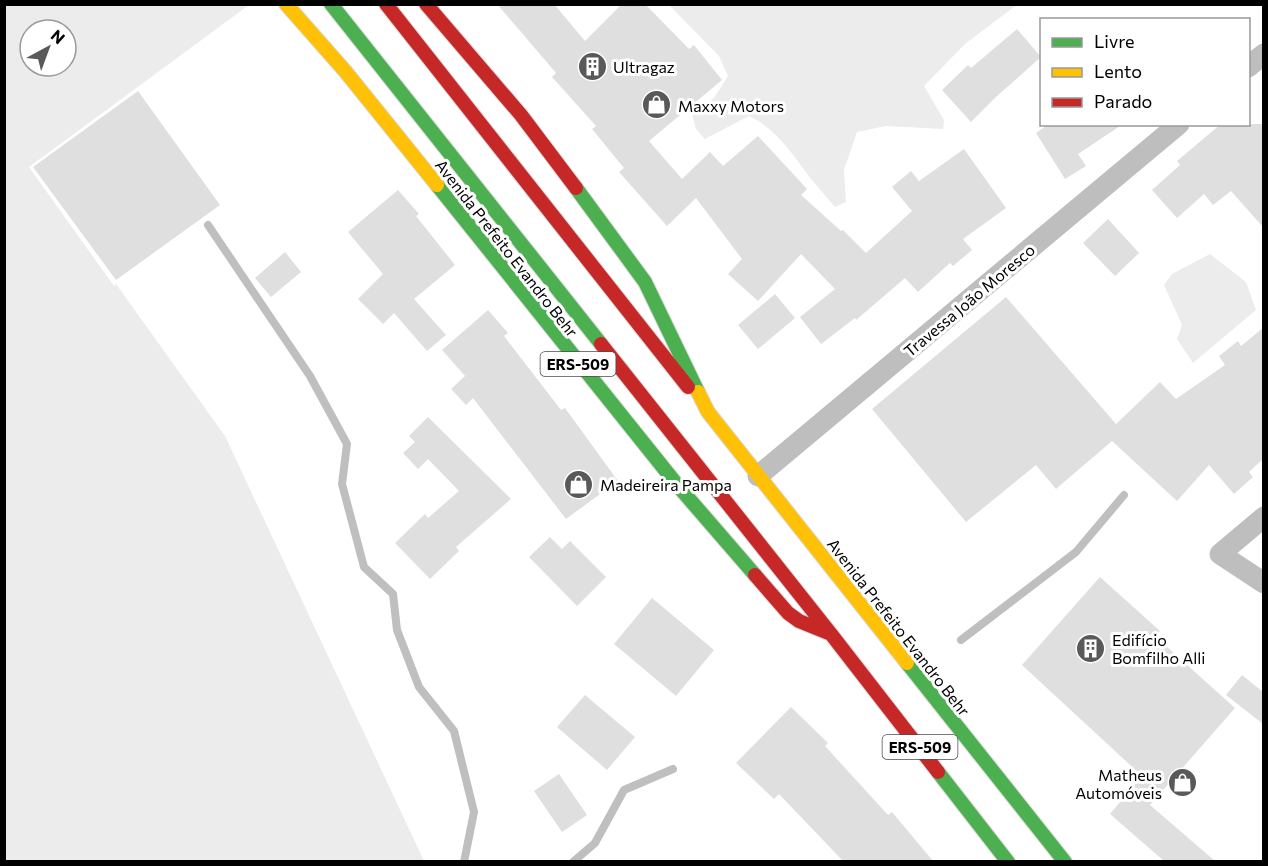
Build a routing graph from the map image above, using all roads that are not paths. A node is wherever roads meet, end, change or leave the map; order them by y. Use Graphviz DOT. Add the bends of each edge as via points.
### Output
graph roads {
  1 [pos="286,4"];
  2 [pos="331,4"];
  3 [pos="386,4"];
  4 [pos="426,4"];
  5 [pos="1263,54"];
  6 [pos="1250,65"];
  7 [pos="1177,126"];
  8 [pos="708,412"];
  9 [pos="758,476"];
  10 [pos="1263,518"];
  11 [pos="1263,583"];
  12 [pos="831,634"];
  13 [pos="1008,861"];
  14 [pos="1065,861"];
  1 -- 12 [label="main road, Avenida Prefeito Evandro Behr / ERS-509" via="345,71 678,486 788,613"];
  2 -- 12 [label="main road, Avenida Prefeito Evandro Behr / ERS-509"];
  3 -- 8 [label="main road, Avenida Prefeito Evandro Behr / ERS-509"];
  4 -- 8 [label="main road, Avenida Prefeito Evandro Behr / ERS-509" via="521,116 645,282"];
  5 -- 6 [label="street"];
  7 -- 9 [label="street, Travessa João Moresco"];
  8 -- 9 [label="main road, Avenida Prefeito Evandro Behr / ERS-509"];
  9 -- 14 [label="main road, Avenida Prefeito Evandro Behr / ERS-509"];
  10 -- 11 [label="street" via="1220,554"];
  12 -- 13 [label="main road, Avenida Prefeito Evandro Behr / ERS-509"];
}
